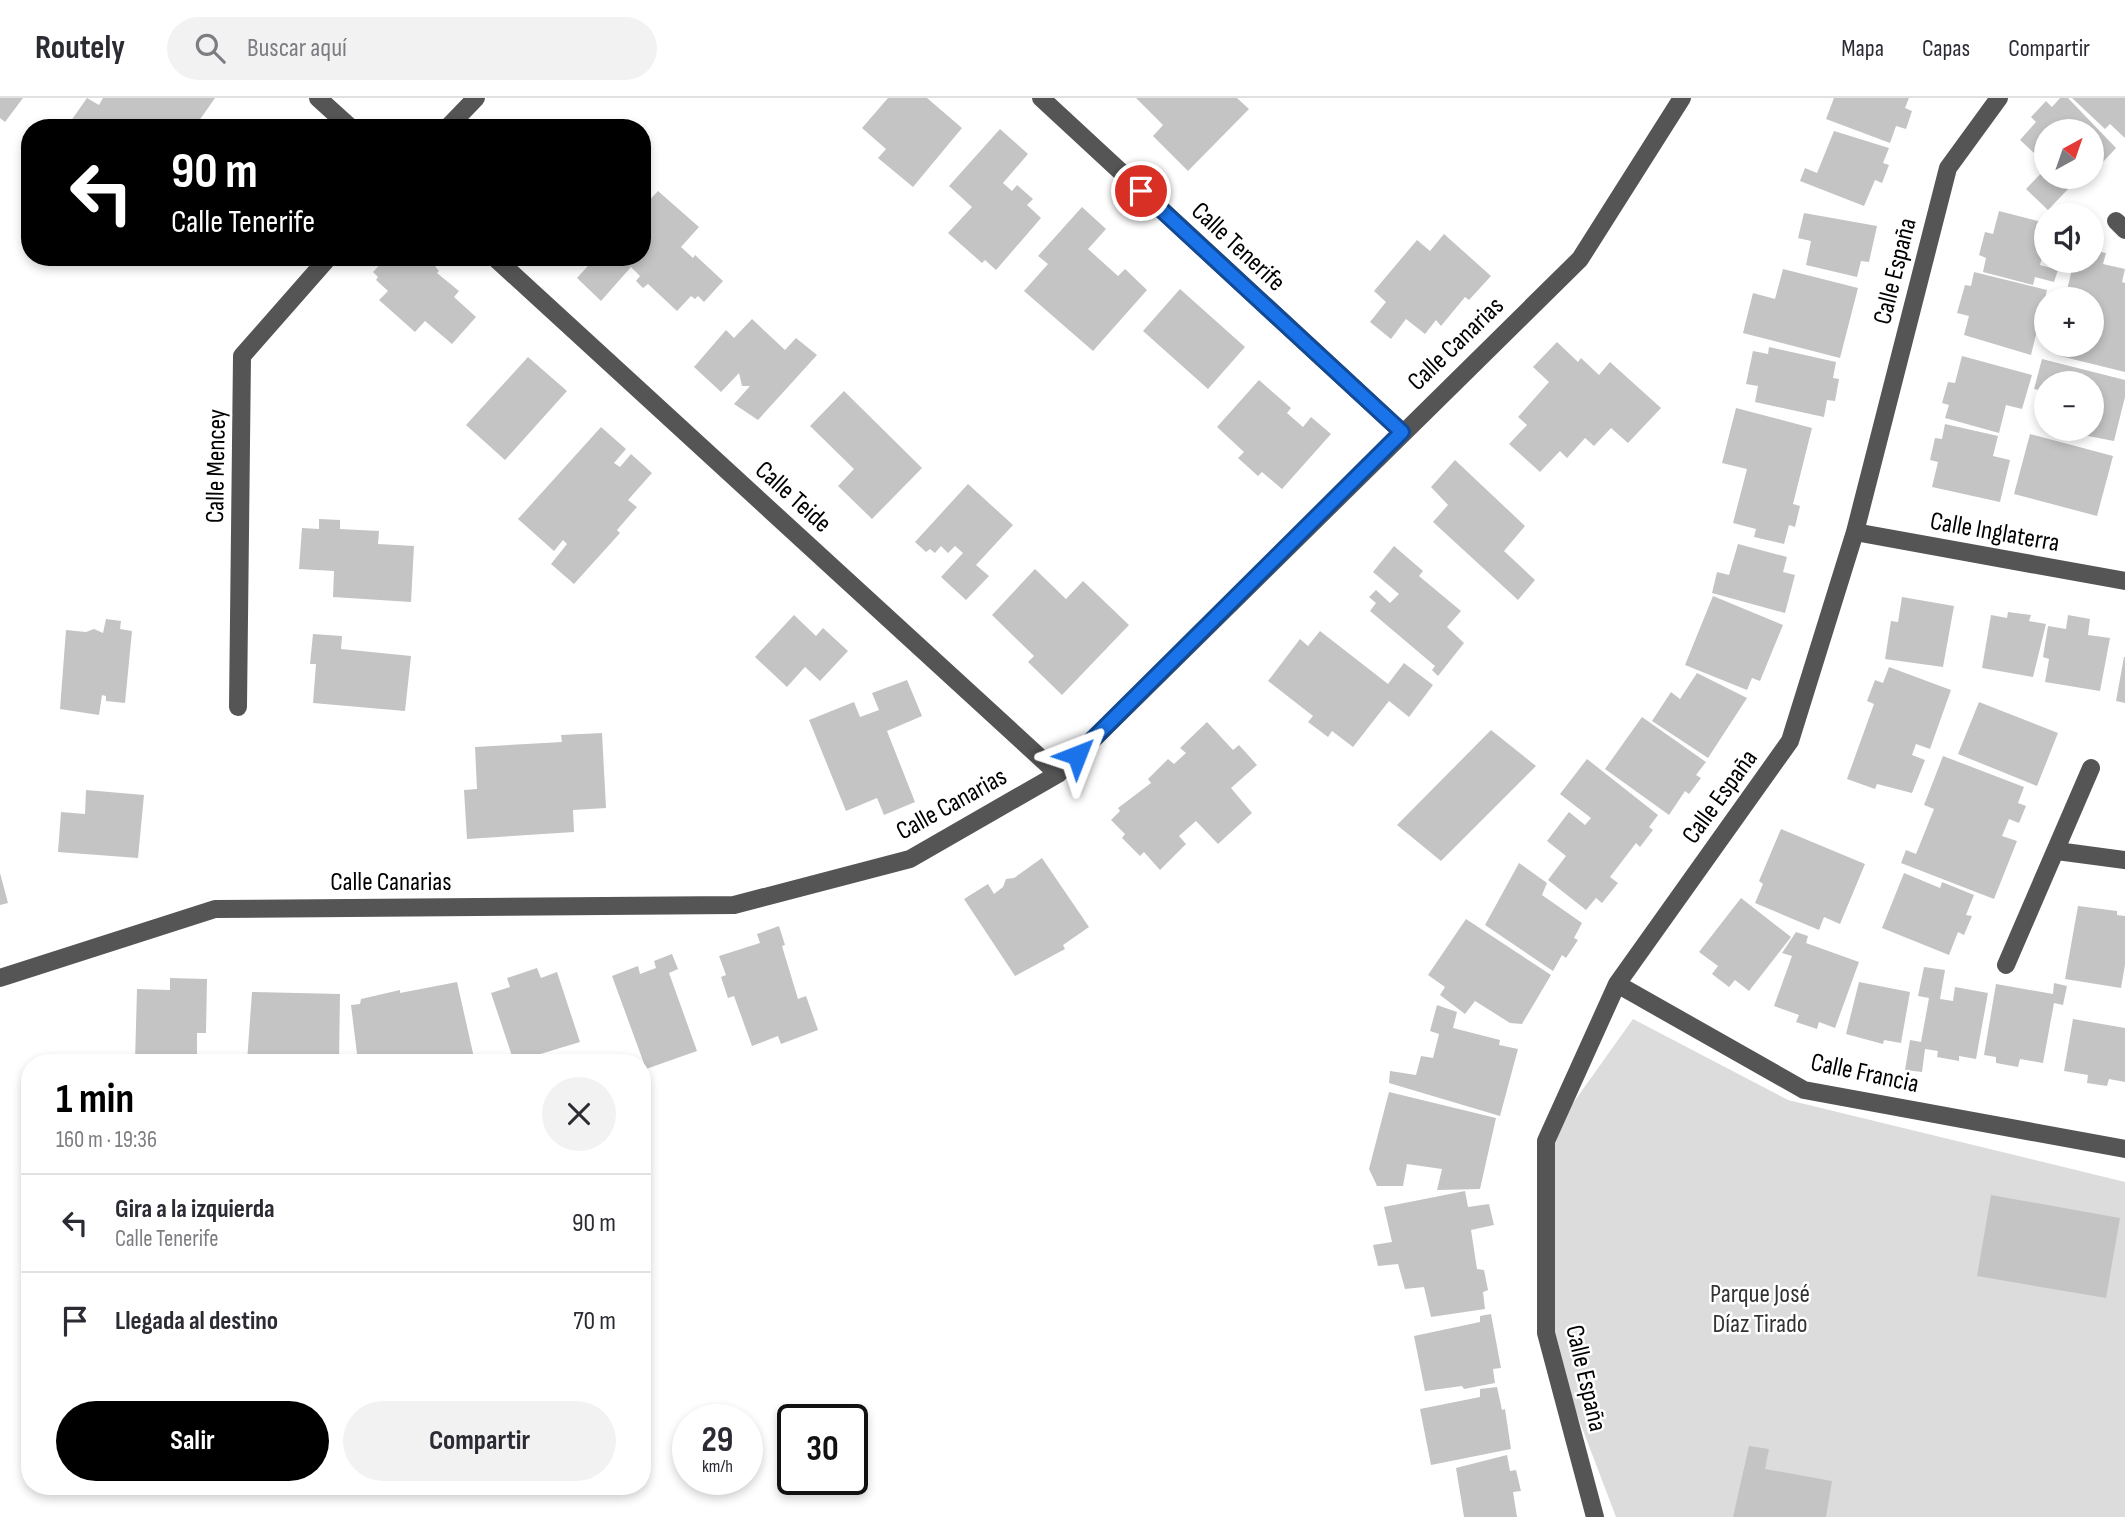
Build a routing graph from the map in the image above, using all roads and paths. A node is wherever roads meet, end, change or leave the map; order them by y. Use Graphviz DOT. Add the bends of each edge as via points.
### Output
graph roads {
  1 [pos="318,98"];
  2 [pos="476,98"];
  3 [pos="1041,98"];
  4 [pos="1682,98"];
  5 [pos="2000,98"];
  6 [pos="341,119"];
  7 [pos="456,119"];
  8 [pos="321,266"];
  9 [pos="504,266"];
  10 [pos="1402,432"];
  11 [pos="1855,532"];
  12 [pos="2125,581"];
  13 [pos="238,707"];
  14 [pos="2091,768"];
  15 [pos="1058,774"];
  16 [pos="2057,851"];
  17 [pos="2125,860"];
  18 [pos="2006,965"];
  19 [pos="0,978"];
  20 [pos="1617,984"];
  21 [pos="2125,1149"];
  22 [pos="1595,1517"];
  1 -- 6 [label="street"];
  2 -- 7 [label="street"];
  3 -- 10 [label="street, Calle Tenerife"];
  4 -- 10 [label="street, Calle Canarias" via="1580,259"];
  5 -- 11 [label="street, Calle España" via="1948,168"];
  8 -- 13 [label="street, Calle Mencey" via="242,356"];
  9 -- 15 [label="street, Calle Teide"];
  10 -- 15 [label="street, Calle Canarias"];
  11 -- 12 [label="street, Calle Inglaterra"];
  11 -- 20 [label="street, Calle España" via="1790,741"];
  14 -- 16 [label="street"];
  15 -- 19 [label="street, Calle Canarias" via="909,859 734,905 215,909"];
  16 -- 17 [label="street"];
  16 -- 18 [label="street"];
  20 -- 21 [label="street, Calle Francia" via="1804,1090"];
  20 -- 22 [label="street, Calle España" via="1546,1141 1546,1334"];
}
